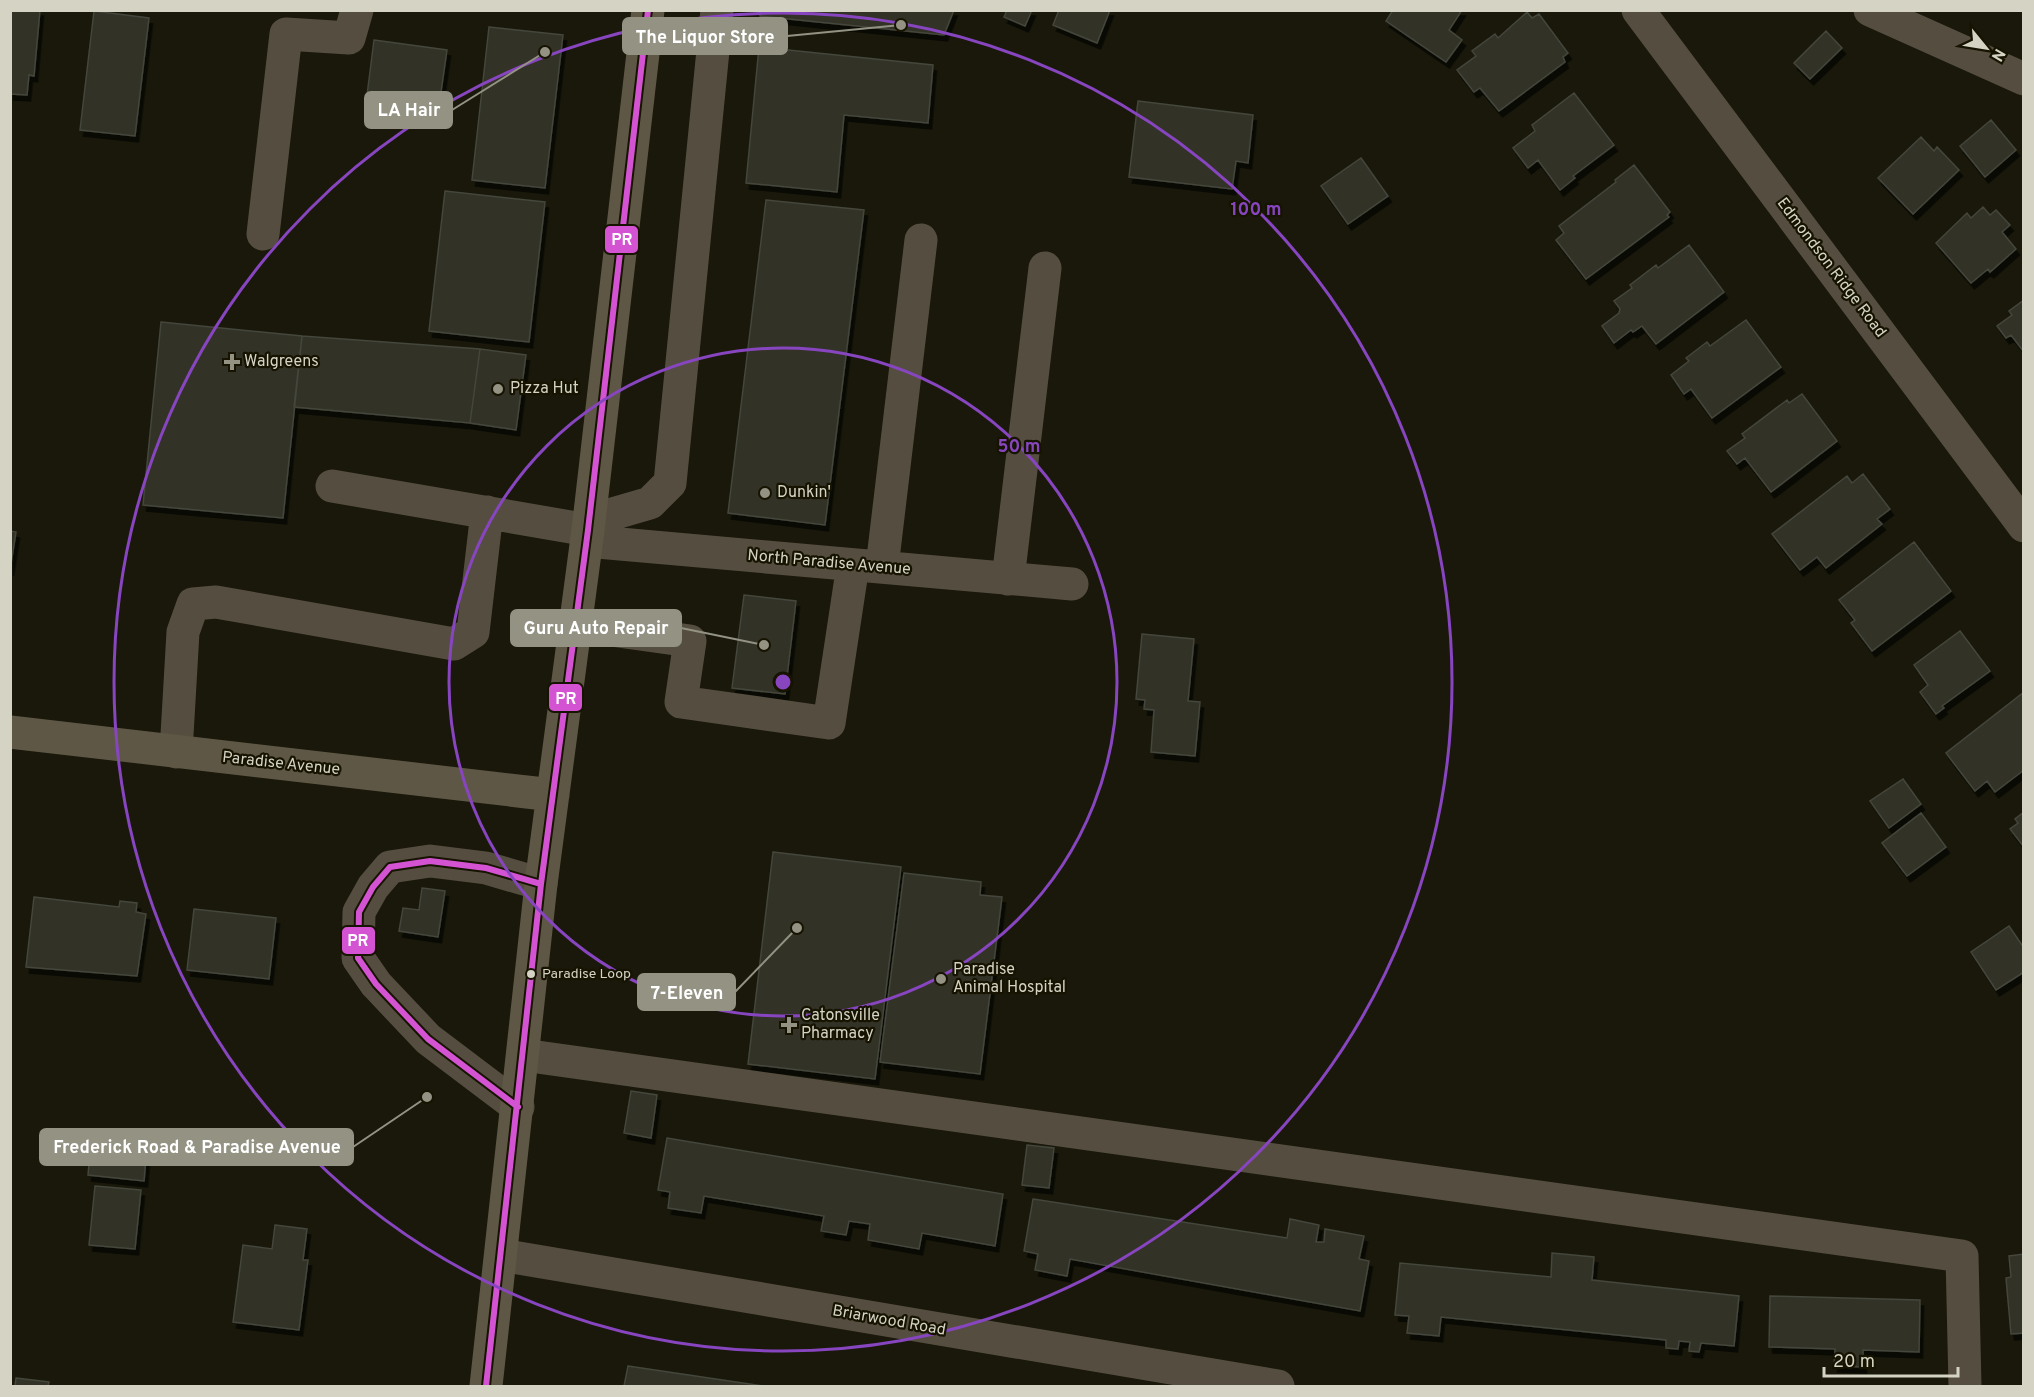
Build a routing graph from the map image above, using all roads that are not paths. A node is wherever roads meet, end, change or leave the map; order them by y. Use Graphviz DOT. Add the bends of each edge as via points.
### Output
graph roads {
  1 [pos="357,10"];
  2 [pos="648,10"];
  3 [pos="717,10"];
  4 [pos="1638,10"];
  5 [pos="1870,10"];
  6 [pos="2024,79"];
  7 [pos="263,234"];
  8 [pos="921,240"];
  9 [pos="1045,268"];
  10 [pos="332,486"];
  11 [pos="487,512"];
  12 [pos="2024,526"];
  13 [pos="587,530"];
  14 [pos="868,566"];
  15 [pos="1008,579"];
  16 [pos="1072,584"];
  17 [pos="575,625"];
  18 [pos="10,732"];
  19 [pos="176,752"];
  20 [pos="553,795"];
  21 [pos="541,884"];
  22 [pos="524,1055"];
  23 [pos="518,1107"];
  24 [pos="501,1255"];
  25 [pos="486,1386"];
  26 [pos="1278,1386"];
  27 [pos="1965,1386"];
  1 -- 7 [label="street" via="349,38 286,34"];
  2 -- 13 [label="main road"];
  3 -- 13 [label="street" via="670,483 650,503"];
  4 -- 12 [label="street, Edmondson Ridge Road"];
  5 -- 6 [label="street"];
  8 -- 14 [label="street"];
  9 -- 15 [label="street"];
  10 -- 11 [label="street, North Paradise Avenue"];
  11 -- 13 [label="street, North Paradise Avenue"];
  11 -- 19 [label="street" via="473,632 454,644 216,602 193,604 183,632"];
  13 -- 14 [label="street, North Paradise Avenue"];
  13 -- 17 [label="main road"];
  14 -- 15 [label="street, North Paradise Avenue"];
  14 -- 17 [label="street" via="829,723 681,702 690,641"];
  15 -- 16 [label="street, North Paradise Avenue"];
  17 -- 20 [label="main road"];
  18 -- 19 [label="main road, Paradise Avenue"];
  19 -- 20 [label="main road, Paradise Avenue"];
  20 -- 21 [label="main road"];
  21 -- 22 [label="main road"];
  21 -- 23 [label="street" via="486,868 430,861 390,867 359,912 358,958 376,984 428,1038"];
  22 -- 23 [label="main road"];
  22 -- 27 [label="street" via="1962,1256"];
  23 -- 24 [label="main road"];
  24 -- 25 [label="main road"];
  24 -- 26 [label="street, Briarwood Road"];
}
